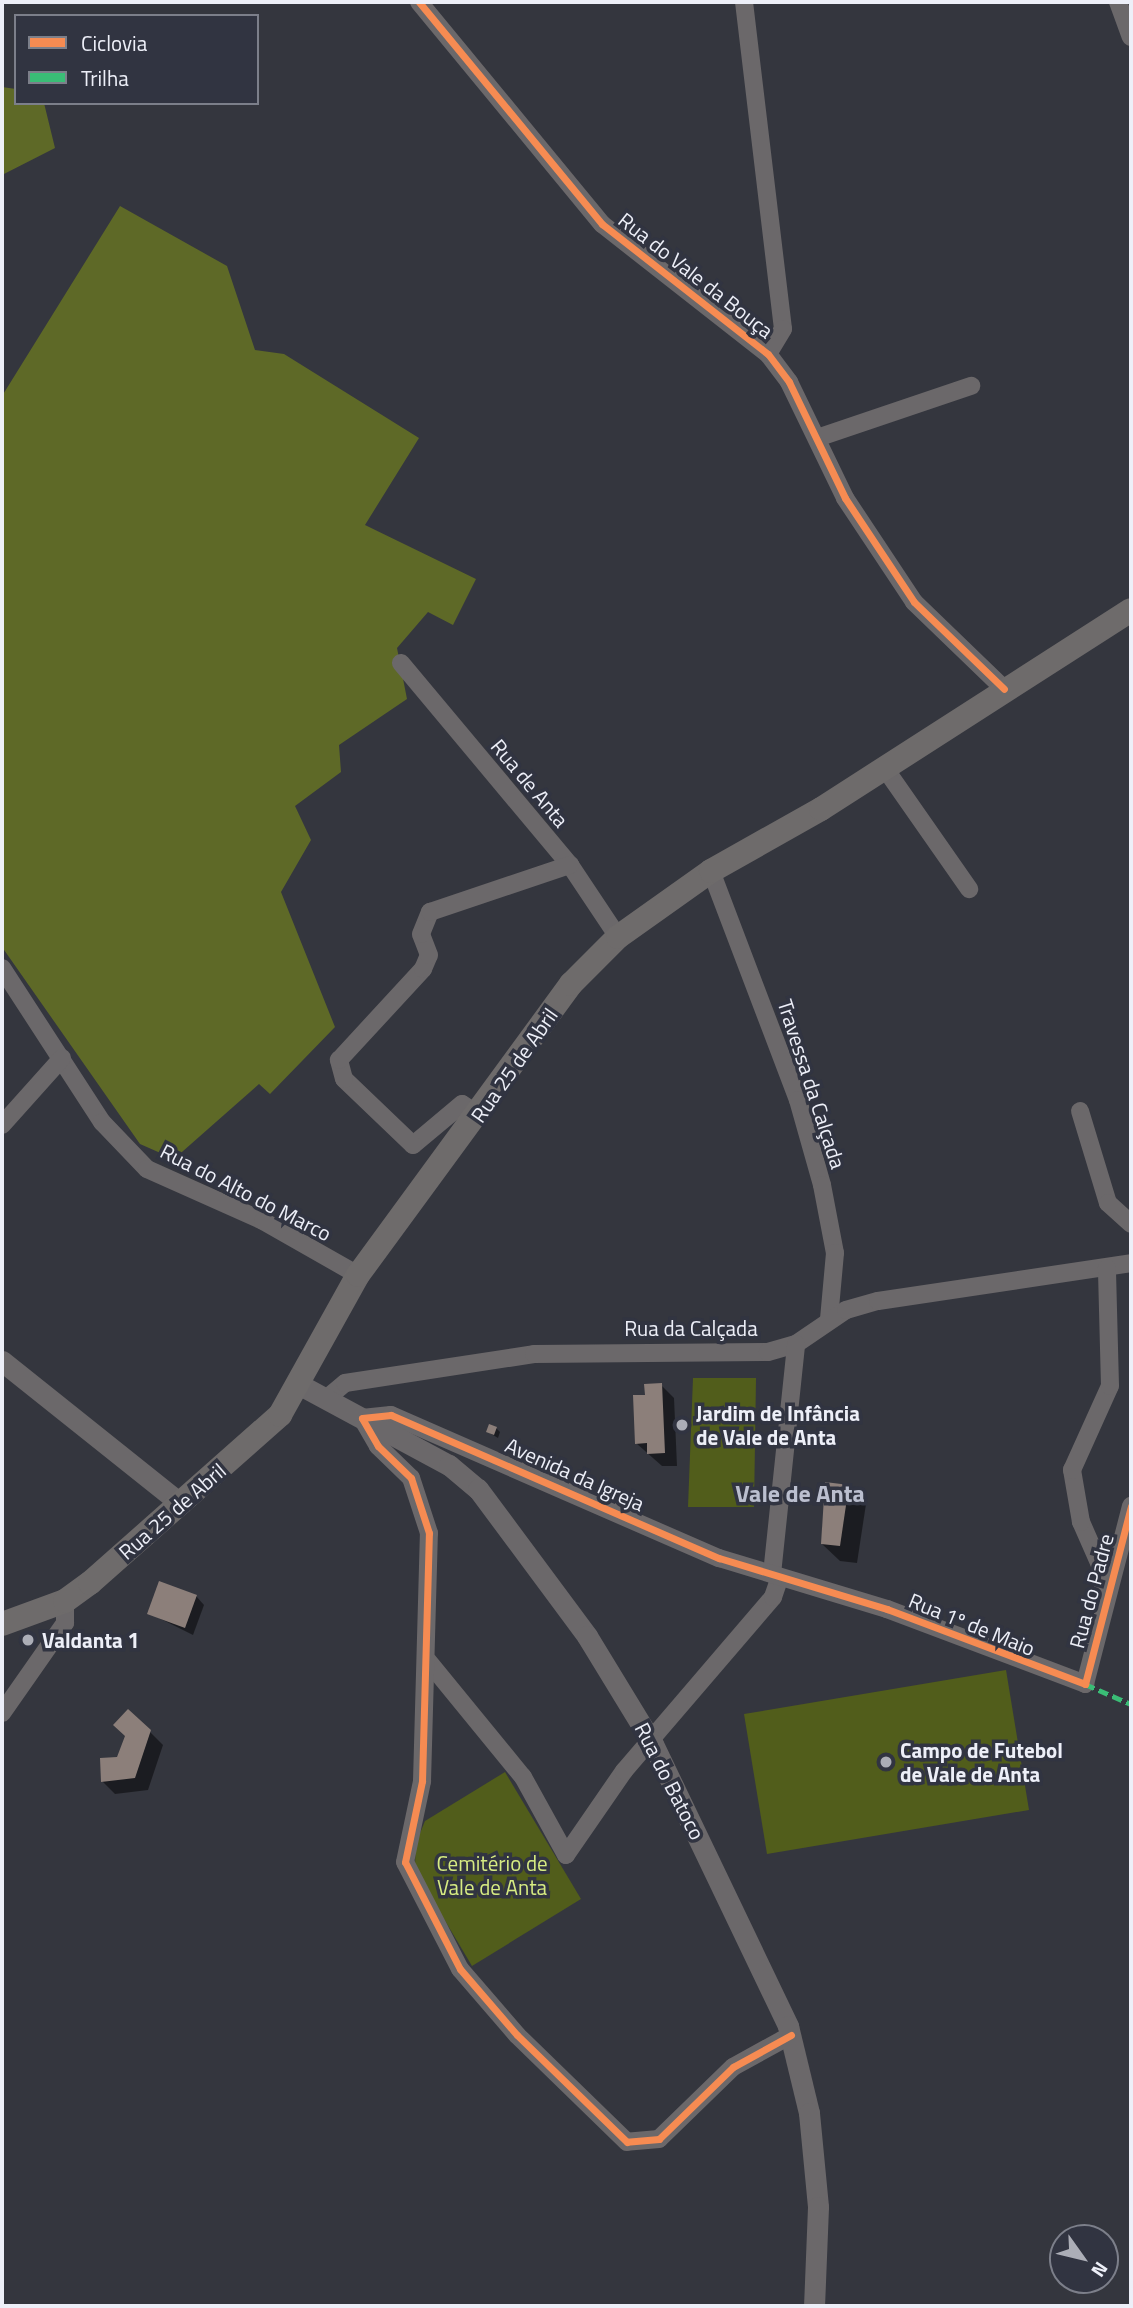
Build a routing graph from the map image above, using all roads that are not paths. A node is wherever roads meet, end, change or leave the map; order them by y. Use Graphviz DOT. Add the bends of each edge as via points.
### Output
graph roads {
  1 [pos="419,2"];
  2 [pos="744,2"];
  3 [pos="1118,2"];
  4 [pos="1131,37"];
  5 [pos="768,354"];
  6 [pos="971,386"];
  7 [pos="817,438"];
  8 [pos="1131,610"];
  9 [pos="401,663"];
  10 [pos="1004,689"];
  11 [pos="884,766"];
  12 [pos="570,865"];
  13 [pos="711,871"];
  14 [pos="969,889"];
  15 [pos="618,937"];
  16 [pos="2,968"];
  17 [pos="62,1058"];
  18 [pos="1080,1111"];
  19 [pos="479,1115"];
  20 [pos="2,1125"];
  21 [pos="1131,1224"];
  22 [pos="1131,1263"];
  23 [pos="1107,1268"];
  24 [pos="358,1275"];
  25 [pos="829,1319"];
  26 [pos="796,1344"];
  27 [pos="2,1361"];
  28 [pos="302,1386"];
  29 [pos="326,1399"];
  30 [pos="362,1418"];
  31 [pos="181,1504"];
  32 [pos="1131,1506"];
  33 [pos="776,1576"];
  34 [pos="846,1600"];
  35 [pos="65,1601"];
  36 [pos="1107,1602"];
  37 [pos="2,1624"];
  38 [pos="428,1661"];
  39 [pos="1085,1684"];
  40 [pos="2,1713"];
  41 [pos="653,1744"];
  42 [pos="790,2035"];
  43 [pos="814,2306"];
  1 -- 5 [label="street, Rua do Vale da Bouça" via="602,224"];
  2 -- 5 [label="street" via="783,328"];
  3 -- 4 [label="street"];
  5 -- 7 [label="street, Rua do Vale da Bouça"];
  6 -- 7 [label="street"];
  7 -- 10 [label="street, Rua do Vale da Bouça" via="845,498 914,602"];
  8 -- 10 [label="main road, Rua 25 de Abril"];
  9 -- 12 [label="street, Rua de Anta"];
  10 -- 11 [label="main road, Rua 25 de Abril"];
  11 -- 13 [label="main road, Rua 25 de Abril"];
  11 -- 14 [label="street"];
  12 -- 15 [label="street, Rua de Anta"];
  12 -- 19 [label="street" via="430,912 421,933 429,955 424,969 339,1060 344,1079 413,1145 462,1104"];
  13 -- 15 [label="main road, Rua 25 de Abril"];
  13 -- 25 [label="street, Travessa da Calçada" via="798,1100 822,1185 835,1253"];
  15 -- 19 [label="main road, Rua 25 de Abril" via="571,984"];
  16 -- 17 [label="street, Rua do Alto do Marco"];
  17 -- 20 [label="street"];
  17 -- 24 [label="street, Rua do Alto do Marco" via="103,1122 146,1169 263,1222"];
  18 -- 21 [label="street" via="1108,1203"];
  19 -- 24 [label="main road, Rua 25 de Abril"];
  22 -- 23 [label="street, Rua da Calçada"];
  23 -- 25 [label="street, Rua da Calçada" via="878,1301"];
  23 -- 36 [label="street" via="1110,1386 1072,1470"];
  24 -- 28 [label="main road, Rua 25 de Abril"];
  25 -- 26 [label="street, Rua da Calçada"];
  26 -- 29 [label="street, Rua da Calçada" via="768,1352 534,1354 345,1383"];
  26 -- 33 [label="street"];
  27 -- 31 [label="street"];
  28 -- 29 [label="street, Rua do Batoco"];
  28 -- 31 [label="main road, Rua 25 de Abril" via="255,1441"];
  29 -- 30 [label="street, Rua do Batoco"];
  30 -- 33 [label="street, Avenida da Igreja" via="391,1415 719,1558"];
  30 -- 38 [label="street" via="424,1501 429,1533"];
  30 -- 41 [label="street, Rua do Batoco" via="449,1465 478,1489 587,1636"];
  31 -- 35 [label="main road, Rua 25 de Abril"];
  32 -- 36 [label="street, Rua do Padre"];
  33 -- 34 [label="street, Avenida da Igreja"];
  33 -- 41 [label="street" via="773,1597"];
  34 -- 39 [label="street, Rua 1º de Maio" via="912,1617"];
  35 -- 37 [label="main road, Rua 25 de Abril"];
  35 -- 40 [label="street" via="65,1623"];
  36 -- 39 [label="street, Rua do Padre"];
  38 -- 41 [label="street" via="523,1777 566,1855 624,1771"];
  38 -- 42 [label="street" via="422,1782 405,1850 408,1874 460,1969 517,2035 614,2134 642,2144 659,2139 733,2067"];
  41 -- 42 [label="street, Rua do Batoco"];
  42 -- 43 [label="street, Rua do Batoco" via="809,2113 818,2207"];
}
